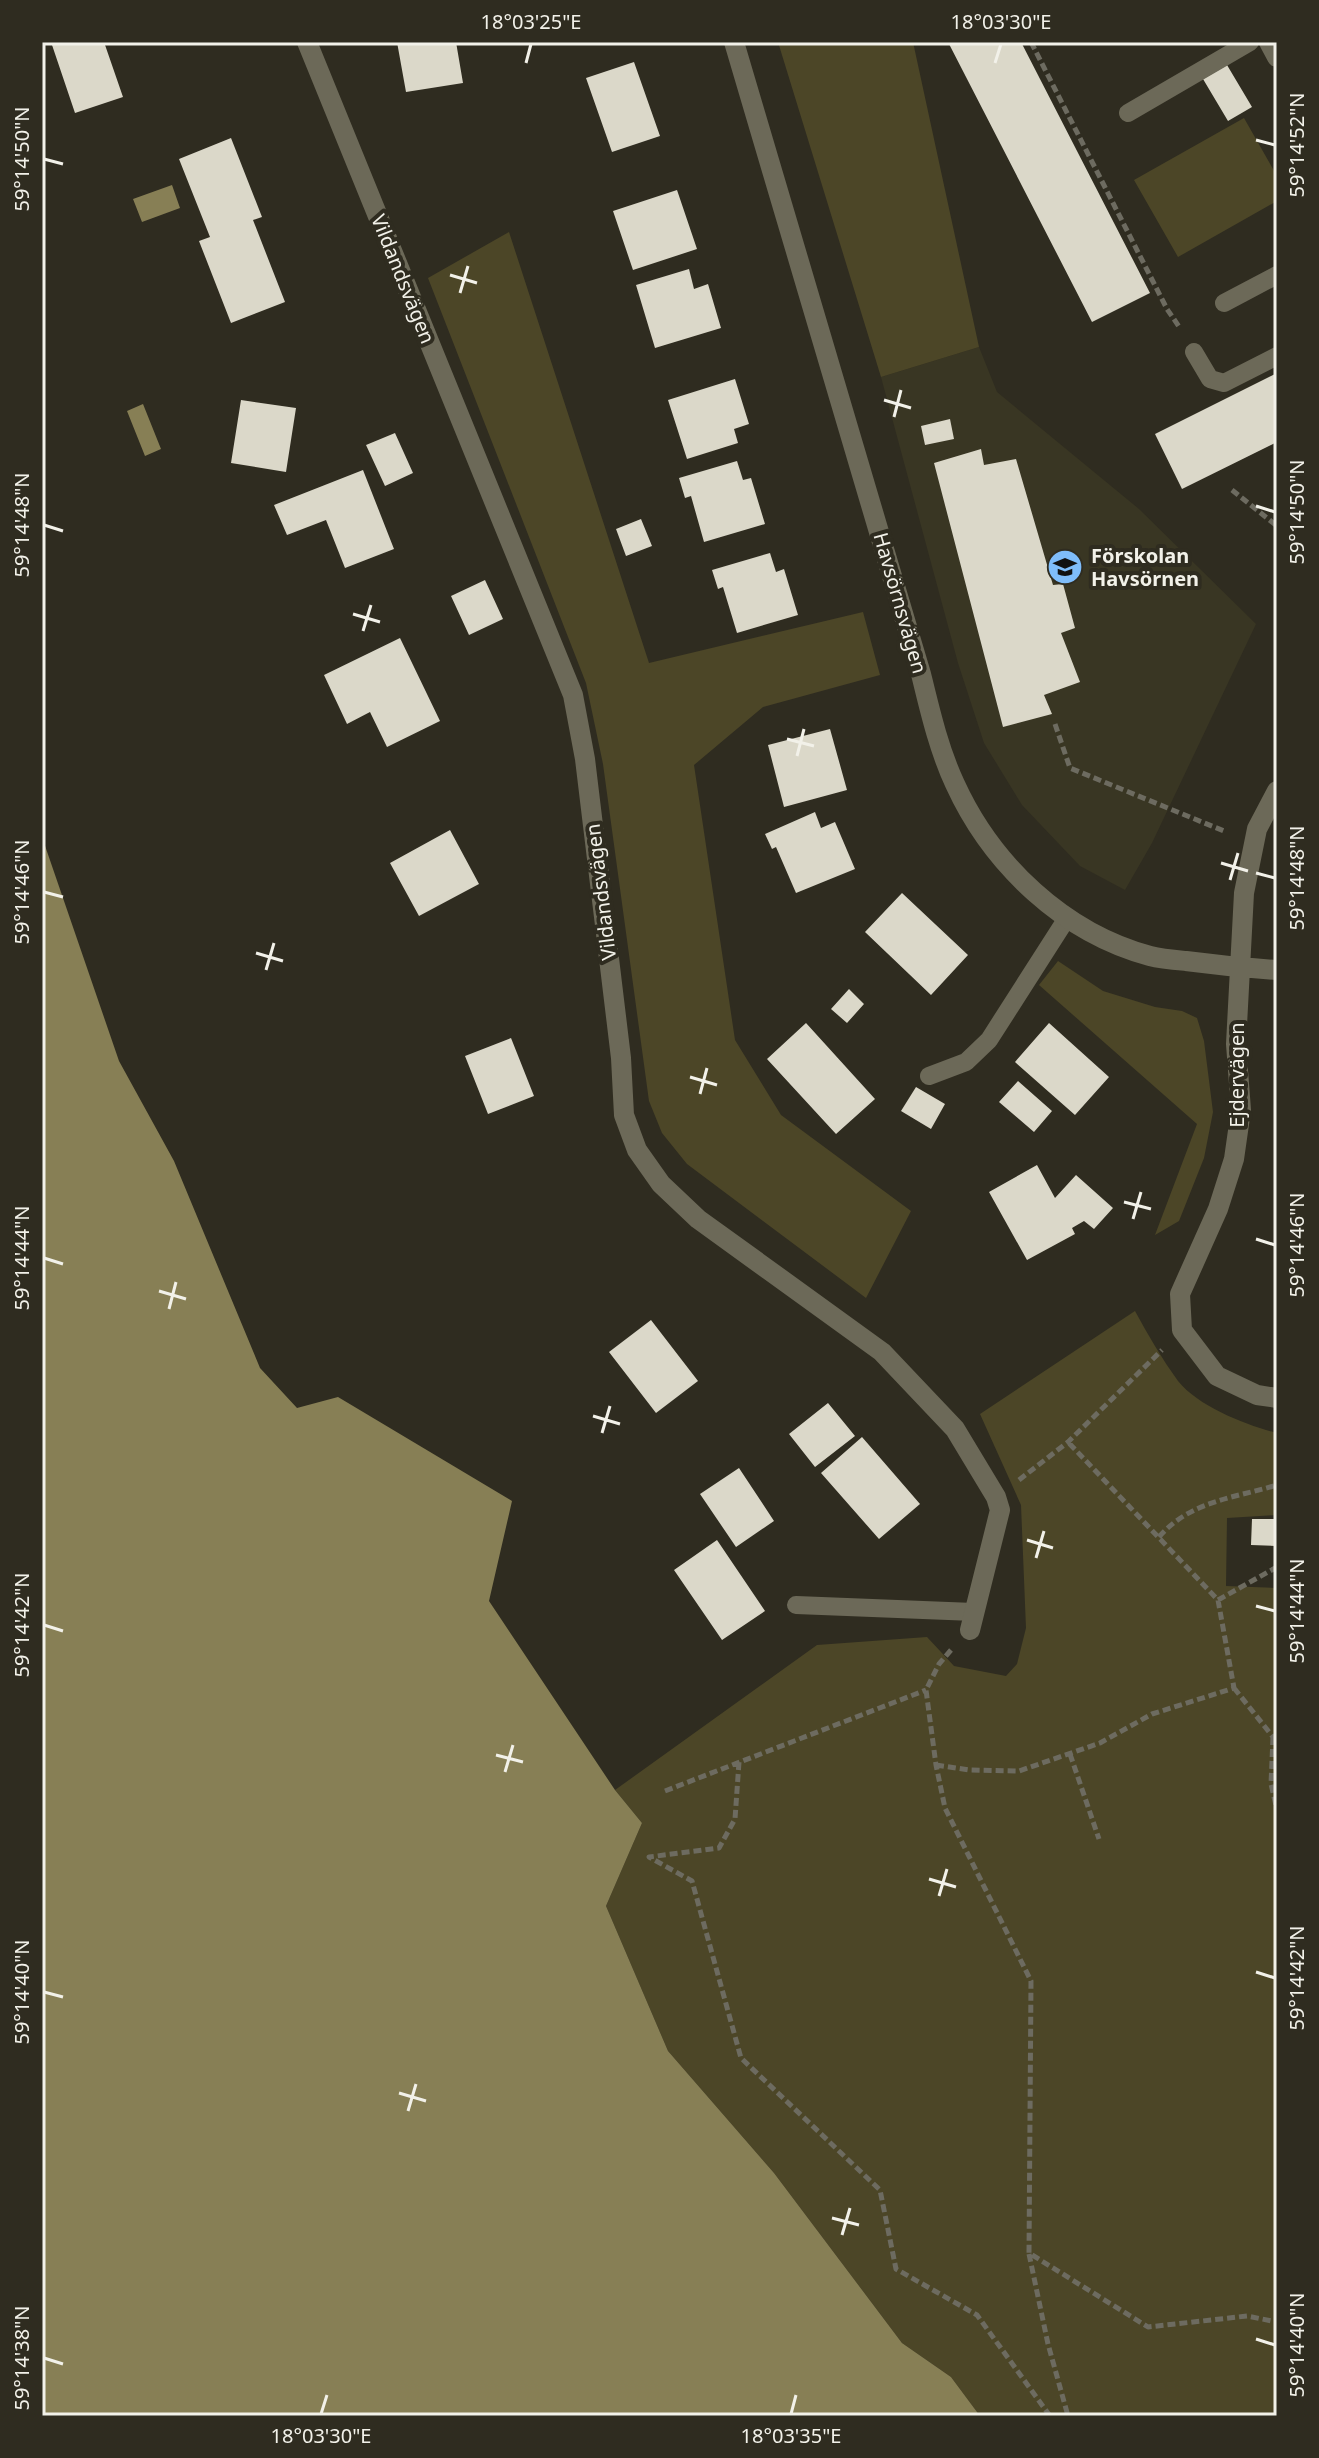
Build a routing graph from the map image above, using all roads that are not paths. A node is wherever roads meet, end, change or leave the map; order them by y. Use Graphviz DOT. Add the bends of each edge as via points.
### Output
graph roads {
  1 [pos="307,42"];
  2 [pos="734,42"];
  3 [pos="1250,42"];
  4 [pos="1269,42"];
  5 [pos="1277,57"];
  6 [pos="1128,113"];
  7 [pos="1277,275"];
  8 [pos="1224,303"];
  9 [pos="1194,352"];
  10 [pos="1277,356"];
  11 [pos="1277,791"];
  12 [pos="1067,918"];
  13 [pos="1239,968"];
  14 [pos="1277,970"];
  15 [pos="929,1076"];
  16 [pos="1277,1398"];
  17 [pos="796,1605"];
  18 [pos="972,1621"];
  1 -- 18 [label="street, Vildandsvägen" via="573,695 585,759 624,1115 637,1150 661,1184 698,1219 882,1352 955,1429 1000,1510"];
  2 -- 12 [label="street, Havsörnsvägen" via="955,784 1010,867"];
  3 -- 6 [label="lane"];
  4 -- 5 [label="street"];
  7 -- 8 [label="lane"];
  9 -- 10 [label="lane" via="1210,379 1224,383"];
  11 -- 13 [label="street, Ejdervägen" via="1257,829 1244,893"];
  12 -- 13 [label="street, Havsörnsvägen" via="1151,957"];
  12 -- 15 [label="lane" via="989,1040 966,1062"];
  13 -- 14 [label="street, Havsörnsvägen"];
  13 -- 16 [label="street, Ejdervägen" via="1236,1044 1241,1110 1234,1159 1180,1294 1182,1330 1217,1376 1257,1395"];
  17 -- 18 [label="lane"];
}
